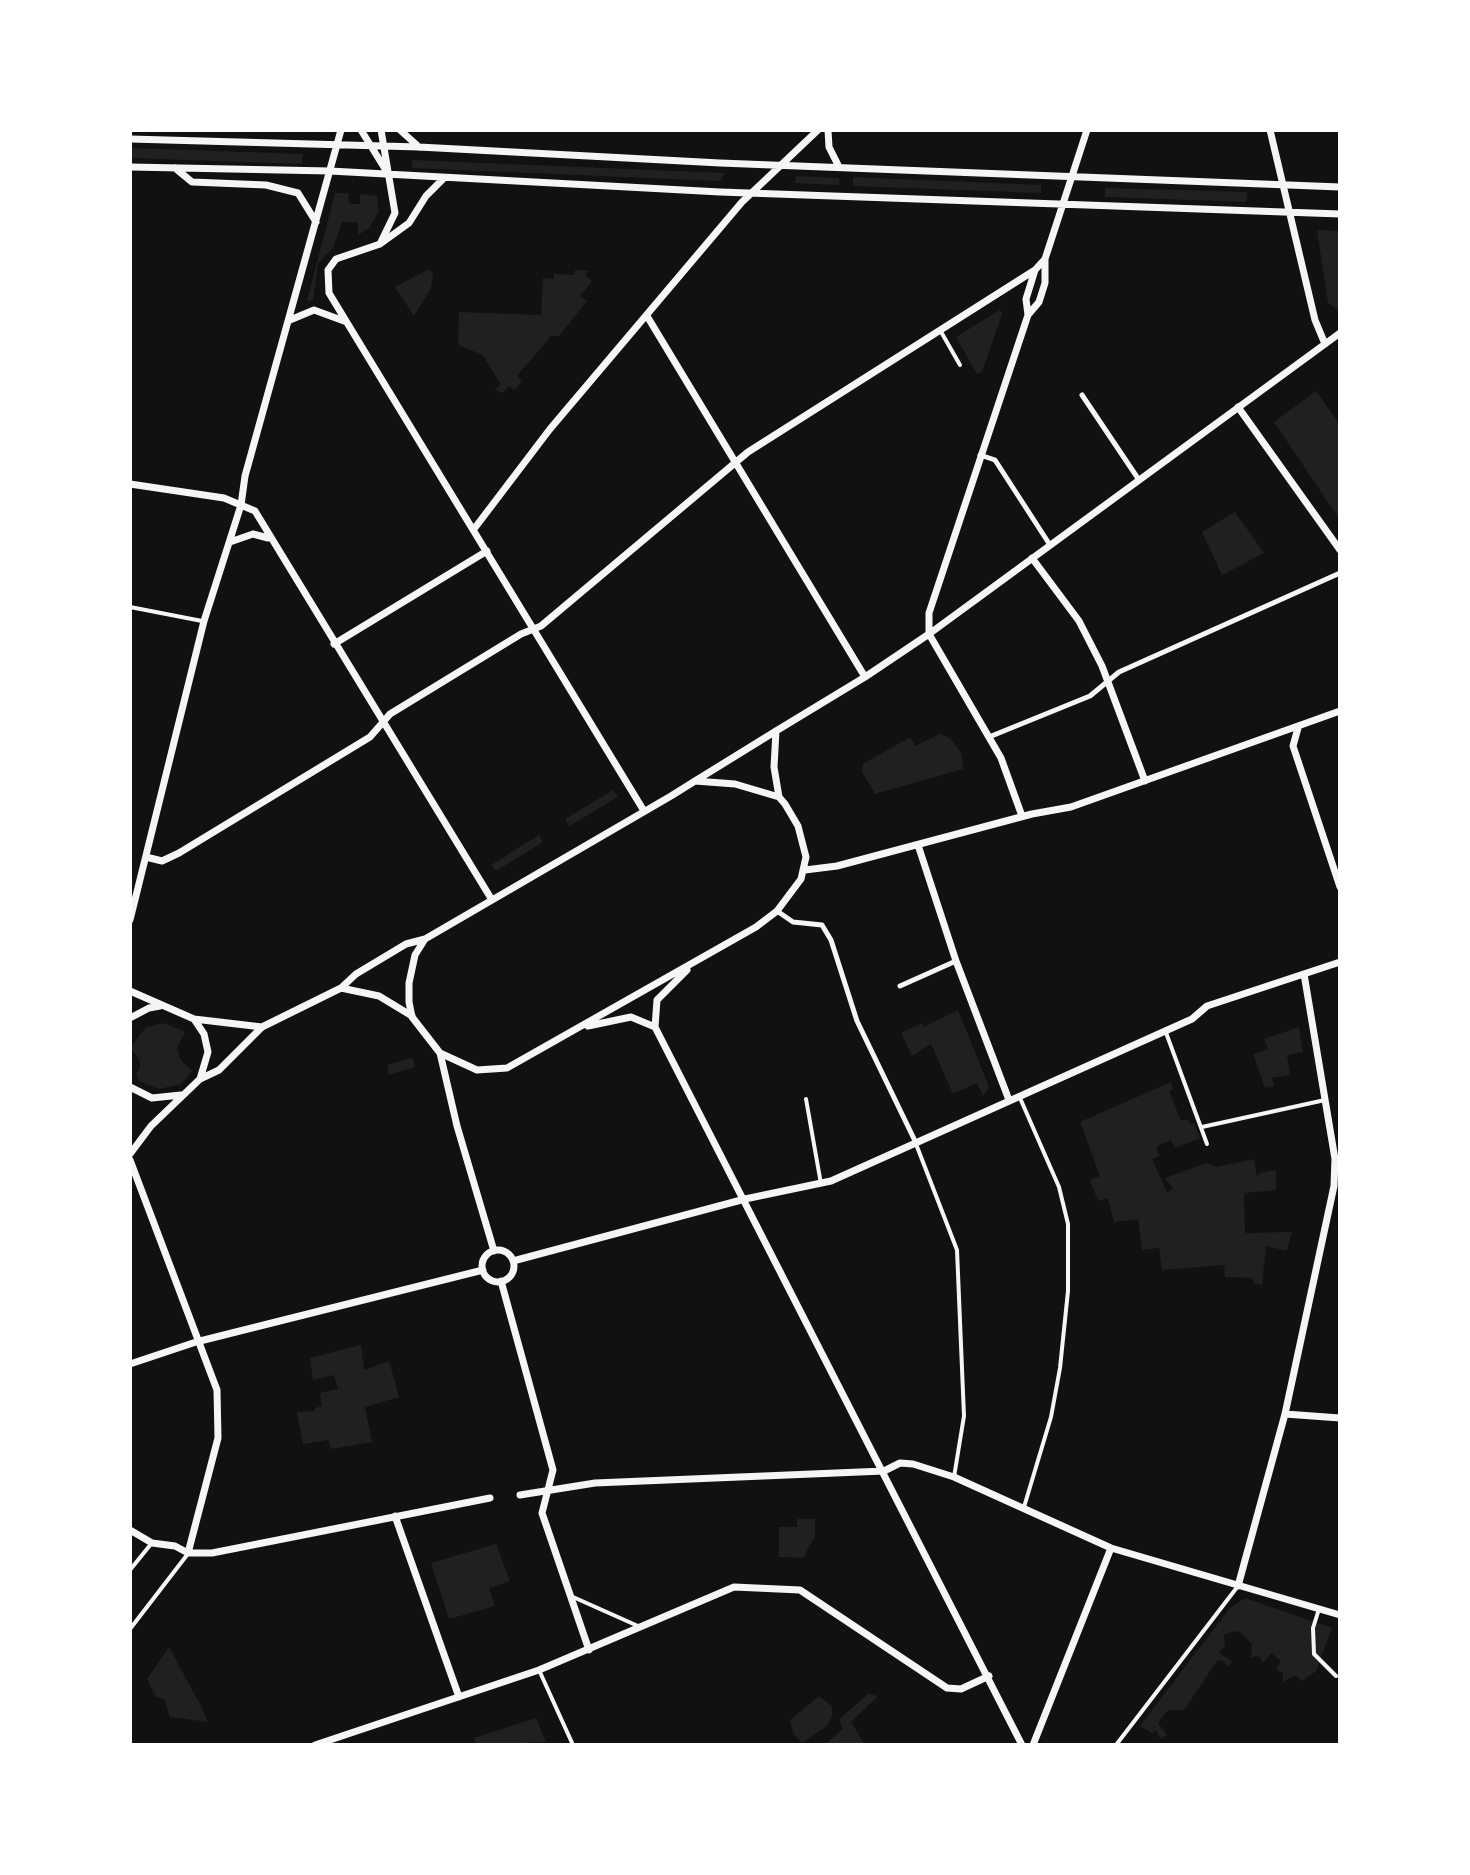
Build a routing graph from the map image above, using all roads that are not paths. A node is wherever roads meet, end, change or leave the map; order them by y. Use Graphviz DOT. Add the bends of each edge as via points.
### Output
graph roads {
  1 [pos="341,130"];
  2 [pos="361,130"];
  3 [pos="381,130"];
  4 [pos="400,130"];
  5 [pos="818,130"];
  6 [pos="828,130"];
  7 [pos="1087,130"];
  8 [pos="1270,130"];
  9 [pos="130,139"];
  10 [pos="338,145"];
  11 [pos="368,146"];
  12 [pos="385,146"];
  13 [pos="419,147"];
  14 [pos="778,165"];
  15 [pos="130,167"];
  16 [pos="839,167"];
  17 [pos="175,168"];
  18 [pos="330,171"];
  19 [pos="389,175"];
  20 [pos="1072,177"];
  21 [pos="445,178"];
  22 [pos="1283,184"];
  23 [pos="1340,187"];
  24 [pos="750,192"];
  25 [pos="1062,205"];
  26 [pos="1290,212"];
  27 [pos="1340,214"];
  28 [pos="317,224"];
  29 [pos="380,244"];
  30 [pos="1045,259"];
  31 [pos="1035,270"];
  32 [pos="1028,315"];
  33 [pos="647,316"];
  34 [pos="290,320"];
  35 [pos="346,322"];
  36 [pos="940,330"];
  37 [pos="1340,333"];
  38 [pos="1325,344"];
  39 [pos="960,365"];
  40 [pos="1082,395"];
  41 [pos="1238,407"];
  42 [pos="980,455"];
  43 [pos="736,461"];
  44 [pos="1139,480"];
  45 [pos="130,484"];
  46 [pos="241,505"];
  47 [pos="474,529"];
  48 [pos="268,538"];
  49 [pos="230,542"];
  50 [pos="1050,545"];
  51 [pos="1340,550"];
  52 [pos="487,551"];
  53 [pos="1032,558"];
  54 [pos="1340,573"];
  55 [pos="130,607"];
  56 [pos="204,621"];
  57 [pos="533,630"];
  58 [pos="929,634"];
  59 [pos="334,644"];
  60 [pos="865,677"];
  61 [pos="1107,682"];
  62 [pos="1340,711"];
  63 [pos="383,723"];
  64 [pos="1298,728"];
  65 [pos="776,731"];
  66 [pos="989,737"];
  67 [pos="695,781"];
  68 [pos="1145,781"];
  69 [pos="779,797"];
  70 [pos="644,811"];
  71 [pos="1022,816"];
  72 [pos="918,845"];
  73 [pos="146,857"];
  74 [pos="805,870"];
  75 [pos="1340,887"];
  76 [pos="492,900"];
  77 [pos="777,911"];
  78 [pos="130,920"];
  79 [pos="425,939"];
  80 [pos="697,960"];
  81 [pos="956,961"];
  82 [pos="1340,962"];
  83 [pos="1304,974"];
  84 [pos="900,986"];
  85 [pos="341,988"];
  86 [pos="130,991"];
  87 [pos="162,1006"];
  88 [pos="412,1017"];
  89 [pos="130,1018"];
  90 [pos="194,1019"];
  91 [pos="262,1027"];
  92 [pos="655,1027"];
  93 [pos="579,1028"];
  94 [pos="1165,1030"];
  95 [pos="440,1053"];
  96 [pos="200,1079"];
  97 [pos="130,1087"];
  98 [pos="183,1094"];
  99 [pos="1020,1096"];
  100 [pos="806,1099"];
  101 [pos="1009,1100"];
  102 [pos="1325,1100"];
  103 [pos="1202,1127"];
  104 [pos="916,1143"];
  105 [pos="1207,1144"];
  106 [pos="130,1154"];
  107 [pos="1337,1159"];
  108 [pos="130,1160"];
  109 [pos="821,1184"];
  110 [pos="745,1199"];
  111 [pos="494,1251"];
  112 [pos="513,1261"];
  113 [pos="483,1270"];
  114 [pos="501,1281"];
  115 [pos="196,1342"];
  116 [pos="130,1364"];
  117 [pos="1285,1414"];
  118 [pos="1340,1418"];
  119 [pos="884,1471"];
  120 [pos="954,1477"];
  121 [pos="546,1491"];
  122 [pos="520,1495"];
  123 [pos="490,1498"];
  124 [pos="1023,1507"];
  125 [pos="395,1516"];
  126 [pos="130,1530"];
  127 [pos="152,1543"];
  128 [pos="1111,1548"];
  129 [pos="188,1553"];
  130 [pos="130,1570"];
  131 [pos="1238,1586"];
  132 [pos="571,1596"];
  133 [pos="1319,1609"];
  134 [pos="1340,1615"];
  135 [pos="130,1628"];
  136 [pos="643,1628"];
  137 [pos="589,1650"];
  138 [pos="539,1670"];
  139 [pos="989,1676"];
  140 [pos="1336,1676"];
  141 [pos="459,1697"];
  142 [pos="571,1742"];
  143 [pos="315,1745"];
  144 [pos="1022,1745"];
  145 [pos="1033,1745"];
  146 [pos="1116,1745"];
  1 -- 10 [label="street"];
  2 -- 11 [label="street"];
  3 -- 12 [label="street"];
  4 -- 13 [label="street"];
  5 -- 14 [label="street"];
  6 -- 16 [label="street"];
  7 -- 20 [label="street"];
  8 -- 22 [label="street"];
  9 -- 10 [label="street"];
  10 -- 11 [label="street"];
  10 -- 18 [label="street"];
  11 -- 12 [label="street"];
  11 -- 19 [label="street"];
  12 -- 13 [label="street"];
  12 -- 19 [label="street"];
  13 -- 14 [label="street"];
  14 -- 16 [label="street"];
  14 -- 24 [label="street"];
  15 -- 17 [label="street"];
  16 -- 20 [label="street"];
  17 -- 18 [label="street"];
  17 -- 28 [label="street" via="192,182 266,185 302,197"];
  18 -- 19 [label="street"];
  18 -- 28 [label="street"];
  19 -- 21 [label="street"];
  19 -- 29 [label="street" via="395,213"];
  20 -- 22 [label="street"];
  20 -- 25 [label="street"];
  21 -- 24 [label="street"];
  21 -- 29 [label="street" via="409,223"];
  22 -- 23 [label="street"];
  22 -- 26 [label="street"];
  24 -- 25 [label="street"];
  24 -- 33 [label="street"];
  25 -- 26 [label="street"];
  25 -- 30 [label="street"];
  26 -- 27 [label="street"];
  26 -- 38 [label="street"];
  28 -- 34 [label="street"];
  29 -- 35 [label="street" via="336,259 328,270 329,293"];
  30 -- 31 [label="street"];
  30 -- 32 [label="street" via="1045,283"];
  31 -- 32 [label="street" via="1026,299"];
  31 -- 36 [label="street"];
  32 -- 42 [label="street"];
  33 -- 43 [label="street"];
  33 -- 47 [label="street" via="550,429"];
  34 -- 35 [label="street" via="314,310"];
  34 -- 46 [label="street"];
  35 -- 47 [label="street"];
  36 -- 39 [label="lane"];
  36 -- 43 [label="street"];
  37 -- 38 [label="street"];
  38 -- 41 [label="street"];
  40 -- 44 [label="street"];
  41 -- 44 [label="street"];
  41 -- 51 [label="street"];
  42 -- 50 [label="street" via="995,460"];
  42 -- 58 [label="street" via="929,613"];
  43 -- 57 [label="street"];
  43 -- 60 [label="street"];
  44 -- 50 [label="street"];
  45 -- 46 [label="street"];
  46 -- 48 [label="street" via="255,511"];
  46 -- 49 [label="street"];
  47 -- 52 [label="street"];
  48 -- 49 [label="street" via="253,534"];
  48 -- 59 [label="street"];
  49 -- 56 [label="street"];
  50 -- 53 [label="street"];
  52 -- 57 [label="street"];
  52 -- 59 [label="street"];
  53 -- 58 [label="street"];
  53 -- 61 [label="street" via="1079,621"];
  54 -- 61 [label="street"];
  55 -- 56 [label="lane"];
  56 -- 73 [label="street"];
  57 -- 63 [label="street"];
  57 -- 70 [label="street"];
  58 -- 60 [label="street"];
  58 -- 66 [label="street"];
  59 -- 63 [label="street"];
  60 -- 65 [label="street"];
  61 -- 66 [label="street" via="1090,696"];
  61 -- 68 [label="street"];
  62 -- 64 [label="street"];
  63 -- 73 [label="street" via="370,737 179,853 162,861"];
  63 -- 76 [label="street"];
  64 -- 68 [label="street"];
  64 -- 75 [label="street" via="1293,746"];
  65 -- 67 [label="street"];
  65 -- 69 [label="street"];
  66 -- 71 [label="street" via="1007,769"];
  67 -- 69 [label="street" via="735,784"];
  67 -- 70 [label="street"];
  68 -- 71 [label="street" via="1071,807"];
  69 -- 74 [label="street" via="798,826"];
  70 -- 76 [label="street"];
  71 -- 72 [label="street"];
  72 -- 74 [label="street"];
  72 -- 81 [label="street"];
  73 -- 78 [label="street"];
  74 -- 77 [label="street"];
  76 -- 79 [label="street"];
  77 -- 80 [label="street"];
  77 -- 104 [label="street" via="793,922 822,925 831,940 857,1021"];
  79 -- 85 [label="street" via="406,944"];
  79 -- 88 [label="street" via="409,983"];
  80 -- 92 [label="street" via="657,1000"];
  80 -- 93 [label="street"];
  81 -- 84 [label="street"];
  81 -- 101 [label="street"];
  82 -- 83 [label="street"];
  83 -- 94 [label="street" via="1207,1006"];
  83 -- 102 [label="street"];
  85 -- 88 [label="street" via="379,996"];
  85 -- 91 [label="street"];
  86 -- 87 [label="street"];
  87 -- 89 [label="street"];
  87 -- 90 [label="street"];
  88 -- 95 [label="street"];
  90 -- 91 [label="street"];
  90 -- 96 [label="street" via="208,1052"];
  91 -- 96 [label="street" via="219,1070"];
  92 -- 93 [label="street" via="631,1017"];
  92 -- 110 [label="street"];
  93 -- 95 [label="street" via="499,1069 477,1070"];
  94 -- 99 [label="street"];
  94 -- 103 [label="lane"];
  95 -- 111 [label="street"];
  96 -- 98 [label="street"];
  97 -- 98 [label="street" via="152,1098"];
  98 -- 106 [label="street"];
  99 -- 101 [label="street"];
  99 -- 124 [label="lane" via="1059,1187 1068,1224 1060,1368"];
  100 -- 109 [label="lane"];
  101 -- 104 [label="street"];
  102 -- 103 [label="lane"];
  102 -- 107 [label="street"];
  103 -- 105 [label="lane"];
  104 -- 109 [label="street"];
  104 -- 120 [label="lane" via="957,1250 964,1416"];
  107 -- 117 [label="street"];
  108 -- 115 [label="street"];
  109 -- 110 [label="street"];
  110 -- 112 [label="street"];
  110 -- 119 [label="street"];
  111 -- 112 [label="street" via="506,1252"];
  111 -- 113 [label="street" via="486,1256"];
  112 -- 114 [label="street" via="510,1276"];
  113 -- 114 [label="street"];
  113 -- 115 [label="street"];
  114 -- 121 [label="street" via="553,1470"];
  115 -- 116 [label="street"];
  115 -- 129 [label="street" via="217,1390 218,1438"];
  117 -- 118 [label="street"];
  117 -- 131 [label="street"];
  119 -- 120 [label="street" via="907,1463"];
  119 -- 121 [label="street" via="595,1483"];
  119 -- 139 [label="street"];
  120 -- 124 [label="street"];
  121 -- 122 [label="street"];
  121 -- 132 [label="street" via="542,1513"];
  123 -- 125 [label="street"];
  124 -- 128 [label="street"];
  125 -- 129 [label="street" via="212,1553"];
  125 -- 141 [label="street"];
  126 -- 127 [label="street"];
  127 -- 129 [label="street"];
  127 -- 130 [label="lane"];
  128 -- 131 [label="street"];
  128 -- 145 [label="street"];
  129 -- 135 [label="lane"];
  131 -- 133 [label="street"];
  131 -- 146 [label="lane"];
  132 -- 136 [label="lane"];
  132 -- 137 [label="street"];
  133 -- 134 [label="street"];
  133 -- 140 [label="lane" via="1314,1654"];
  136 -- 137 [label="street"];
  136 -- 139 [label="street" via="725,1588 788,1587 943,1686 961,1689"];
  137 -- 138 [label="street"];
  138 -- 141 [label="street"];
  138 -- 142 [label="lane"];
  139 -- 144 [label="street"];
  141 -- 143 [label="street"];
}
